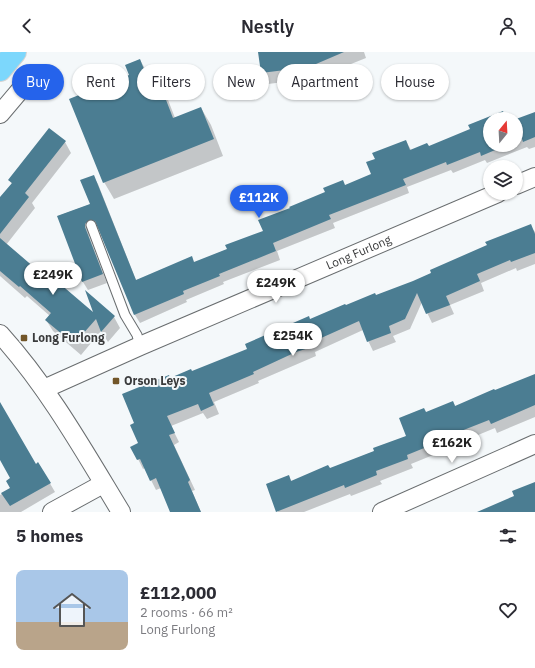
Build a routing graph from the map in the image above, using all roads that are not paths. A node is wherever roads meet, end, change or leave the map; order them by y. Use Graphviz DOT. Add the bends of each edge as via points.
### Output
graph roads {
  1 [pos="15,52"];
  2 [pos="0,70"];
  3 [pos="12,100"];
  4 [pos="0,114"];
  5 [pos="535,177"];
  6 [pos="523,182"];
  7 [pos="483,199"];
  8 [pos="91,225"];
  9 [pos="0,334"];
  10 [pos="140,346"];
  11 [pos="44,389"];
  12 [pos="535,444"];
  13 [pos="104,484"];
  14 [pos="52,512"];
  15 [pos="121,512"];
  16 [pos="382,512"];
  1 -- 2 [label="highway"];
  3 -- 4 [label="street"];
  5 -- 6 [label="street"];
  7 -- 10 [label="street, Long Furlong"];
  8 -- 10 [label="lane" via="124,315 137,335"];
  9 -- 11 [label="street"];
  10 -- 11 [label="street, Long Furlong"];
  11 -- 13 [label="street"];
  12 -- 16 [label="street"];
  13 -- 14 [label="street"];
  13 -- 15 [label="street"];
}
